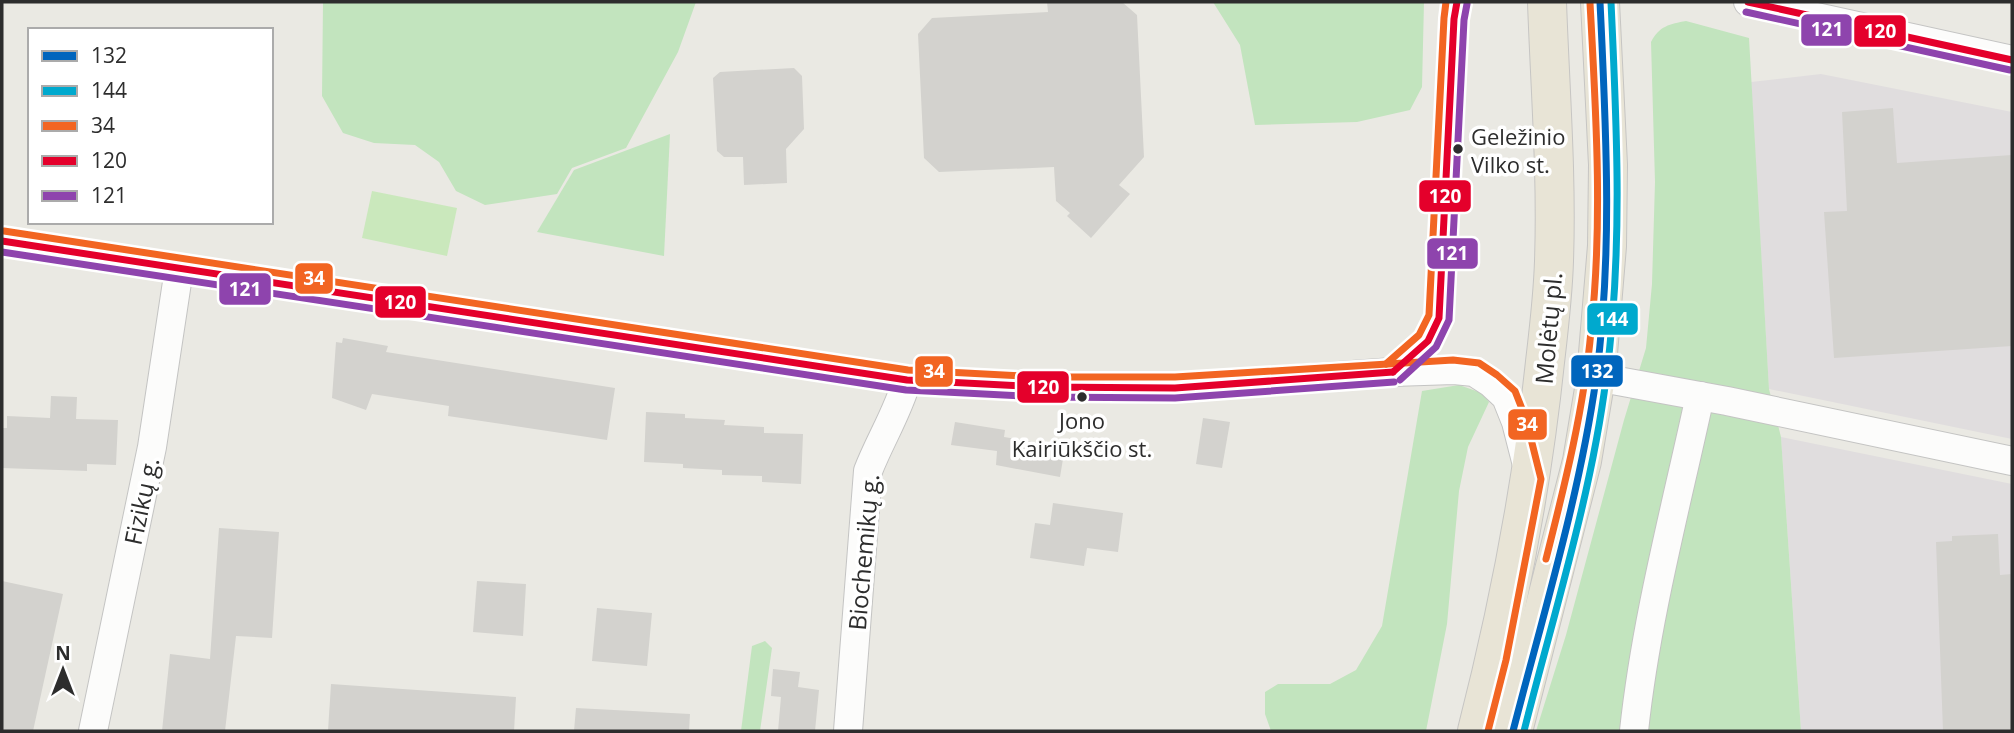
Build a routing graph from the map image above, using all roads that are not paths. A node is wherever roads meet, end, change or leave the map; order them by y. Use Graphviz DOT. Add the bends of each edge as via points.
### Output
graph roads {
  1 [pos="1457,2"];
  2 [pos="1547,2"];
  3 [pos="1600,2"];
  4 [pos="1748,2"];
  5 [pos="2012,60"];
  6 [pos="2,241"];
  7 [pos="180,269"];
  8 [pos="1393,372"];
  9 [pos="1596,377"];
  10 [pos="908,380"];
  11 [pos="1700,396"];
  12 [pos="2012,461"];
  13 [pos="1531,480"];
  14 [pos="93,731"];
  15 [pos="848,731"];
  16 [pos="1477,731"];
  17 [pos="1513,731"];
  18 [pos="1634,731"];
  1 -- 8 [label="street" via="1439,318 1428,341"];
  2 -- 13 [label="highway, Molėtų pl." via="1554,264"];
  3 -- 9 [label="highway" via="1608,165 1607,246"];
  4 -- 5 [label="street"];
  6 -- 7 [label="street"];
  7 -- 10 [label="street"];
  7 -- 14 [label="street, Fizikų g." via="152,447"];
  8 -- 10 [label="street" via="1175,388"];
  8 -- 13 [label="street" via="1474,372 1491,383 1506,397"];
  9 -- 11 [label="street"];
  9 -- 17 [label="highway" via="1582,461"];
  10 -- 15 [label="street, Biochemikų g." via="868,471"];
  11 -- 12 [label="street"];
  11 -- 18 [label="street" via="1650,626"];
  13 -- 16 [label="highway, Molėtų pl."];
}
